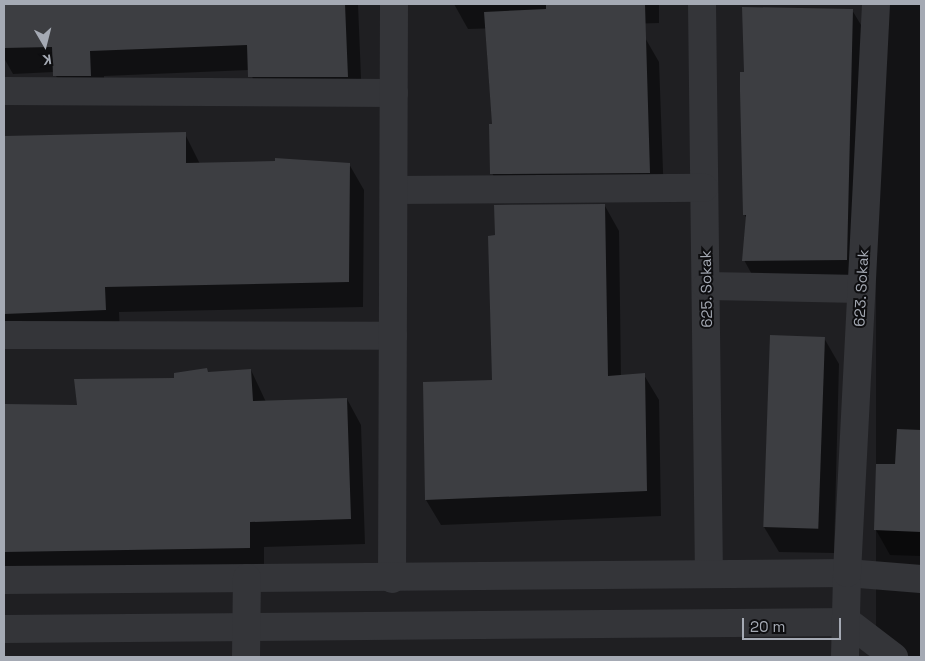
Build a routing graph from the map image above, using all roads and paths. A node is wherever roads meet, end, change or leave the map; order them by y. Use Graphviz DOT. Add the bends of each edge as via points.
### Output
graph roads {
  1 [pos="394,4"];
  2 [pos="702,4"];
  3 [pos="876,4"];
  4 [pos="4,91"];
  5 [pos="394,94"];
  6 [pos="704,188"];
  7 [pos="394,190"];
  8 [pos="706,286"];
  9 [pos="860,289"];
  10 [pos="4,335"];
  11 [pos="393,336"];
  12 [pos="847,573"];
  13 [pos="709,574"];
  14 [pos="247,578"];
  15 [pos="392,579"];
  16 [pos="921,579"];
  17 [pos="4,580"];
  18 [pos="848,622"];
  19 [pos="246,627"];
  20 [pos="4,628"];
  21 [pos="246,657"];
  22 [pos="846,657"];
  23 [pos="894,657"];
  1 -- 5 [label="street"];
  2 -- 6 [label="street, 625. Sokak"];
  3 -- 9 [label="street, 623. Sokak"];
  4 -- 5 [label="street"];
  5 -- 7 [label="street"];
  6 -- 7 [label="street"];
  6 -- 8 [label="street, 625. Sokak"];
  7 -- 11 [label="street"];
  8 -- 9 [label="street"];
  8 -- 13 [label="street, 625. Sokak"];
  9 -- 12 [label="street, 623. Sokak"];
  10 -- 11 [label="street"];
  11 -- 15 [label="street"];
  12 -- 13 [label="street"];
  12 -- 16 [label="street"];
  12 -- 18 [label="street, 623. Sokak"];
  13 -- 15 [label="street"];
  14 -- 15 [label="street"];
  14 -- 17 [label="street"];
  14 -- 19 [label="street"];
  18 -- 19 [label="street"];
  18 -- 22 [label="street, 623. Sokak"];
  18 -- 23 [label="street"];
  19 -- 20 [label="street"];
  19 -- 21 [label="street"];
}
